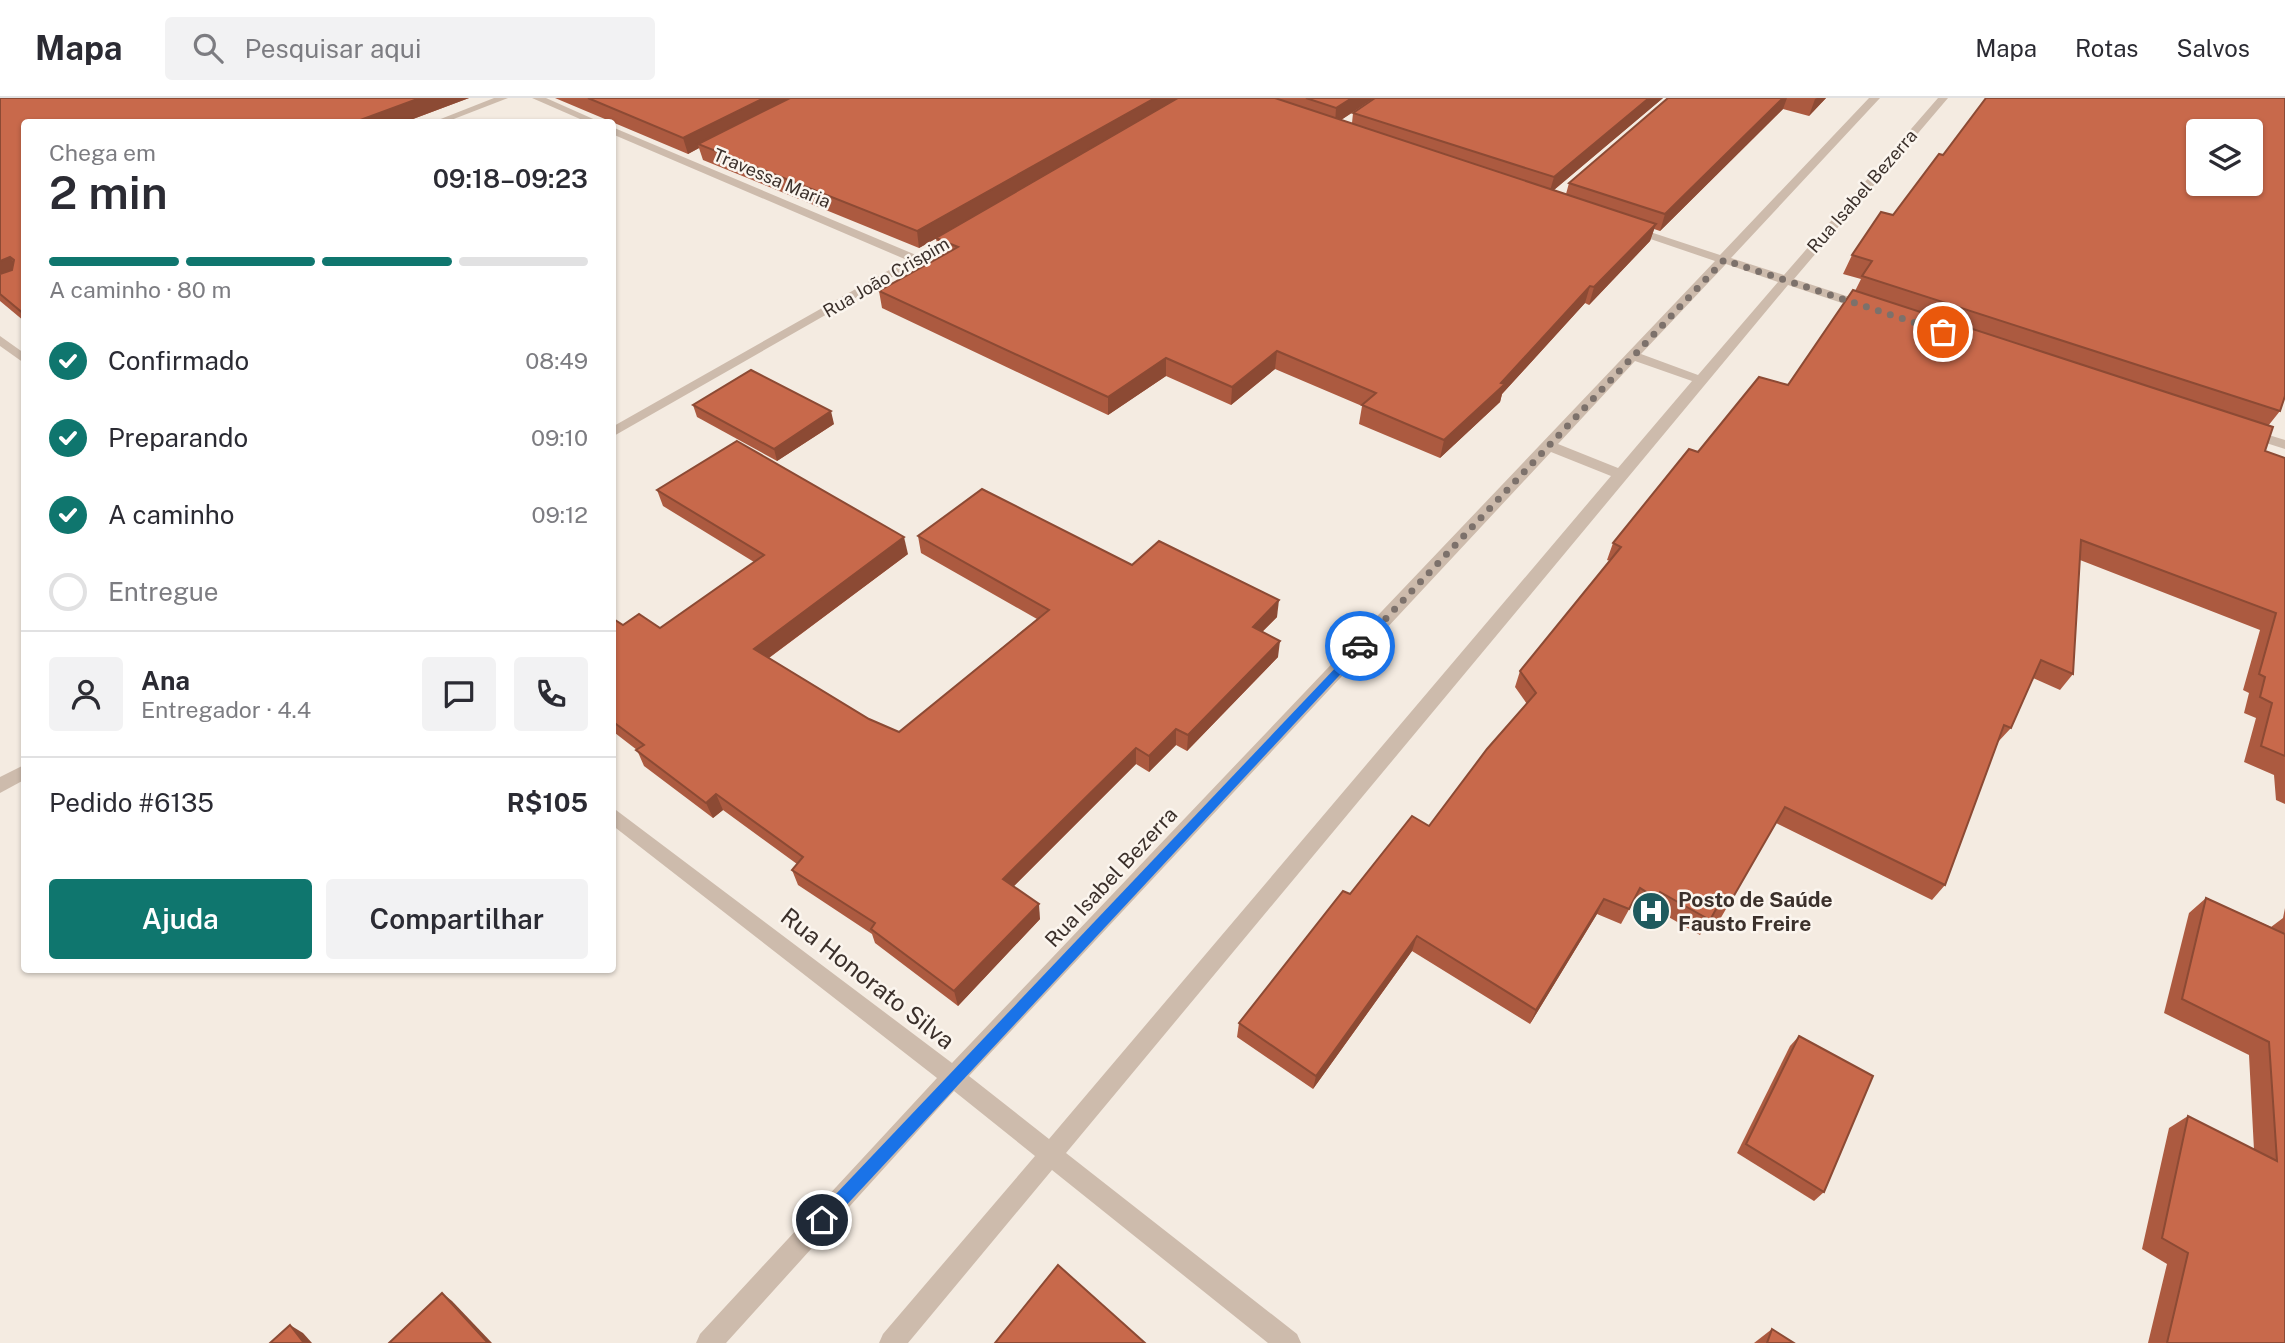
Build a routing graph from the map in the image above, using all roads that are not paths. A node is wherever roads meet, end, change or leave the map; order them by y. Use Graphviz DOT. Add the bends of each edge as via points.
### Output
graph roads {
  1 [pos="503,98"];
  2 [pos="537,98"];
  3 [pos="1875,98"];
  4 [pos="1943,98"];
  5 [pos="446,119"];
  6 [pos="588,119"];
  7 [pos="616,132"];
  8 [pos="699,155"];
  9 [pos="687,161"];
  10 [pos="1613,223"];
  11 [pos="965,232"];
  12 [pos="917,260"];
  13 [pos="1724,260"];
  14 [pos="1785,280"];
  15 [pos="1877,310"];
  16 [pos="0,340"];
  17 [pos="1634,356"];
  18 [pos="21,357"];
  19 [pos="1700,380"];
  20 [pos="2232,428"];
  21 [pos="616,431"];
  22 [pos="2285,445"];
  23 [pos="1549,446"];
  24 [pos="1621,475"];
  25 [pos="21,774"];
  26 [pos="0,786"];
  27 [pos="616,817"];
  28 [pos="953,1077"];
  29 [pos="1050,1155"];
  30 [pos="709,1343"];
  31 [pos="892,1343"];
  32 [pos="1287,1343"];
  1 -- 5 [label="street"];
  2 -- 6 [label="street"];
  3 -- 13 [label="street, Rua Isabel Bezerra"];
  4 -- 14 [label="street, Rua Isabel Bezerra"];
  7 -- 9 [label="street, Travessa Maria"];
  8 -- 9 [label="street"];
  9 -- 12 [label="street, Travessa Maria"];
  10 -- 13 [label="street"];
  11 -- 12 [label="street, Rua João Crispim"];
  12 -- 21 [label="street, Rua João Crispim"];
  13 -- 14 [label="street"];
  13 -- 17 [label="street, Rua Isabel Bezerra"];
  14 -- 15 [label="street"];
  14 -- 19 [label="street, Rua Isabel Bezerra"];
  16 -- 18 [label="street"];
  17 -- 19 [label="street"];
  17 -- 23 [label="street, Rua Isabel Bezerra"];
  19 -- 24 [label="street, Rua Isabel Bezerra"];
  20 -- 22 [label="street"];
  23 -- 24 [label="street"];
  23 -- 28 [label="street, Rua Isabel Bezerra"];
  24 -- 29 [label="street, Rua Isabel Bezerra"];
  25 -- 26 [label="street"];
  27 -- 28 [label="street, Rua Honorato Silva"];
  28 -- 29 [label="street, Rua Honorato Silva"];
  28 -- 30 [label="street, Rua Isabel Bezerra"];
  29 -- 31 [label="street, Rua Isabel Bezerra"];
  29 -- 32 [label="street, Rua Honorato Silva"];
}
